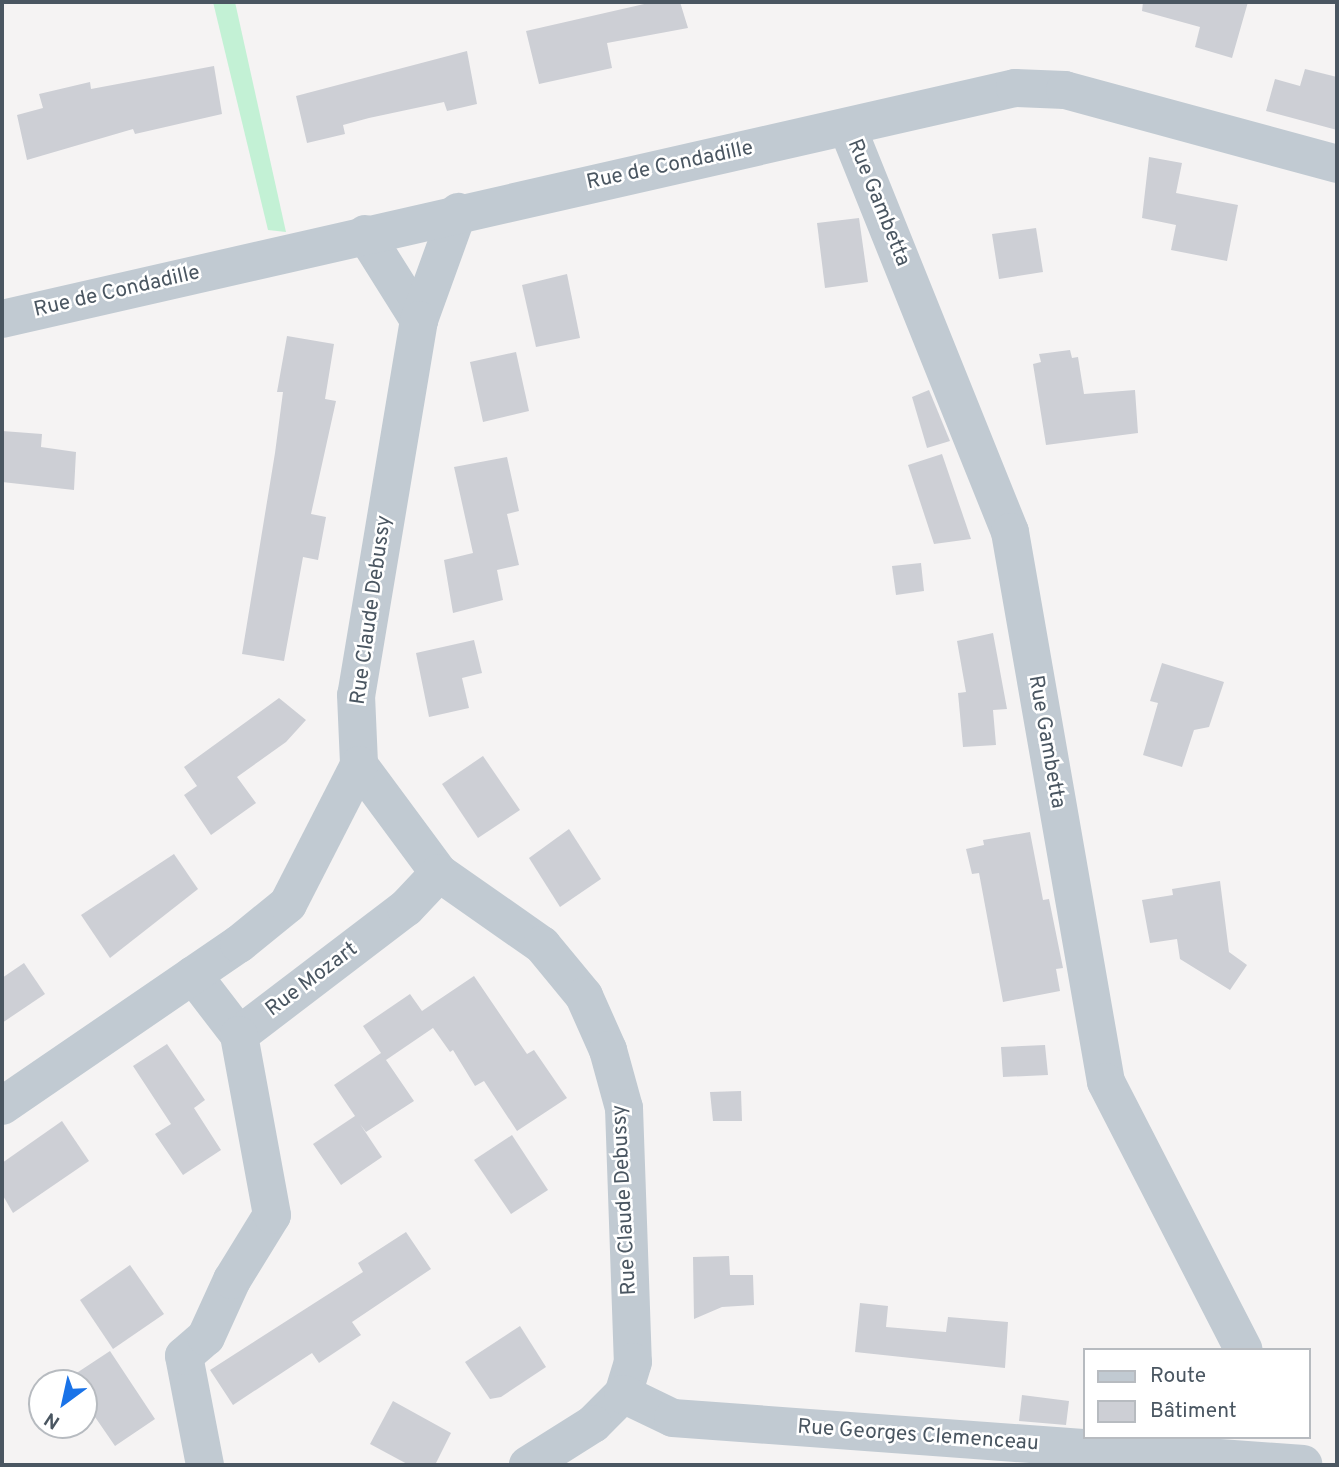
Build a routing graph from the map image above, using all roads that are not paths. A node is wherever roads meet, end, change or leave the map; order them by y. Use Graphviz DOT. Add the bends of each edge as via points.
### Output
graph roads {
  1 [pos="848,129"];
  2 [pos="1337,164"];
  3 [pos="458,212"];
  4 [pos="365,234"];
  5 [pos="2,319"];
  6 [pos="419,320"];
  7 [pos="359,765"];
  8 [pos="439,873"];
  9 [pos="193,975"];
  10 [pos="239,1035"];
  11 [pos="2,1106"];
  12 [pos="1243,1348"];
  13 [pos="623,1394"];
  14 [pos="1299,1456"];
  15 [pos="205,1465"];
  16 [pos="528,1465"];
  1 -- 2 [label="street, Rue de Condadille" via="1015,89 1065,90"];
  1 -- 3 [label="street, Rue de Condadille"];
  1 -- 12 [label="street, Rue Gambetta" via="1010,532 1106,1082"];
  3 -- 4 [label="street, Rue de Condadille"];
  3 -- 6 [label="street, Rue Claude Debussy"];
  4 -- 5 [label="street, Rue de Condadille"];
  4 -- 6 [label="street"];
  6 -- 7 [label="street, Rue Claude Debussy" via="356,695"];
  7 -- 8 [label="street, Rue Claude Debussy"];
  7 -- 9 [label="street" via="288,904"];
  8 -- 10 [label="street, Rue Mozart" via="406,908"];
  8 -- 13 [label="street, Rue Claude Debussy" via="542,945 584,996 608,1049 624,1108 633,1362"];
  9 -- 10 [label="street"];
  9 -- 11 [label="street"];
  10 -- 15 [label="street" via="272,1215 232,1280 206,1337 184,1356"];
  13 -- 14 [label="street, Rue Georges Clemenceau" via="674,1418"];
  13 -- 16 [label="street, Rue Claude Debussy" via="593,1424"];
}
